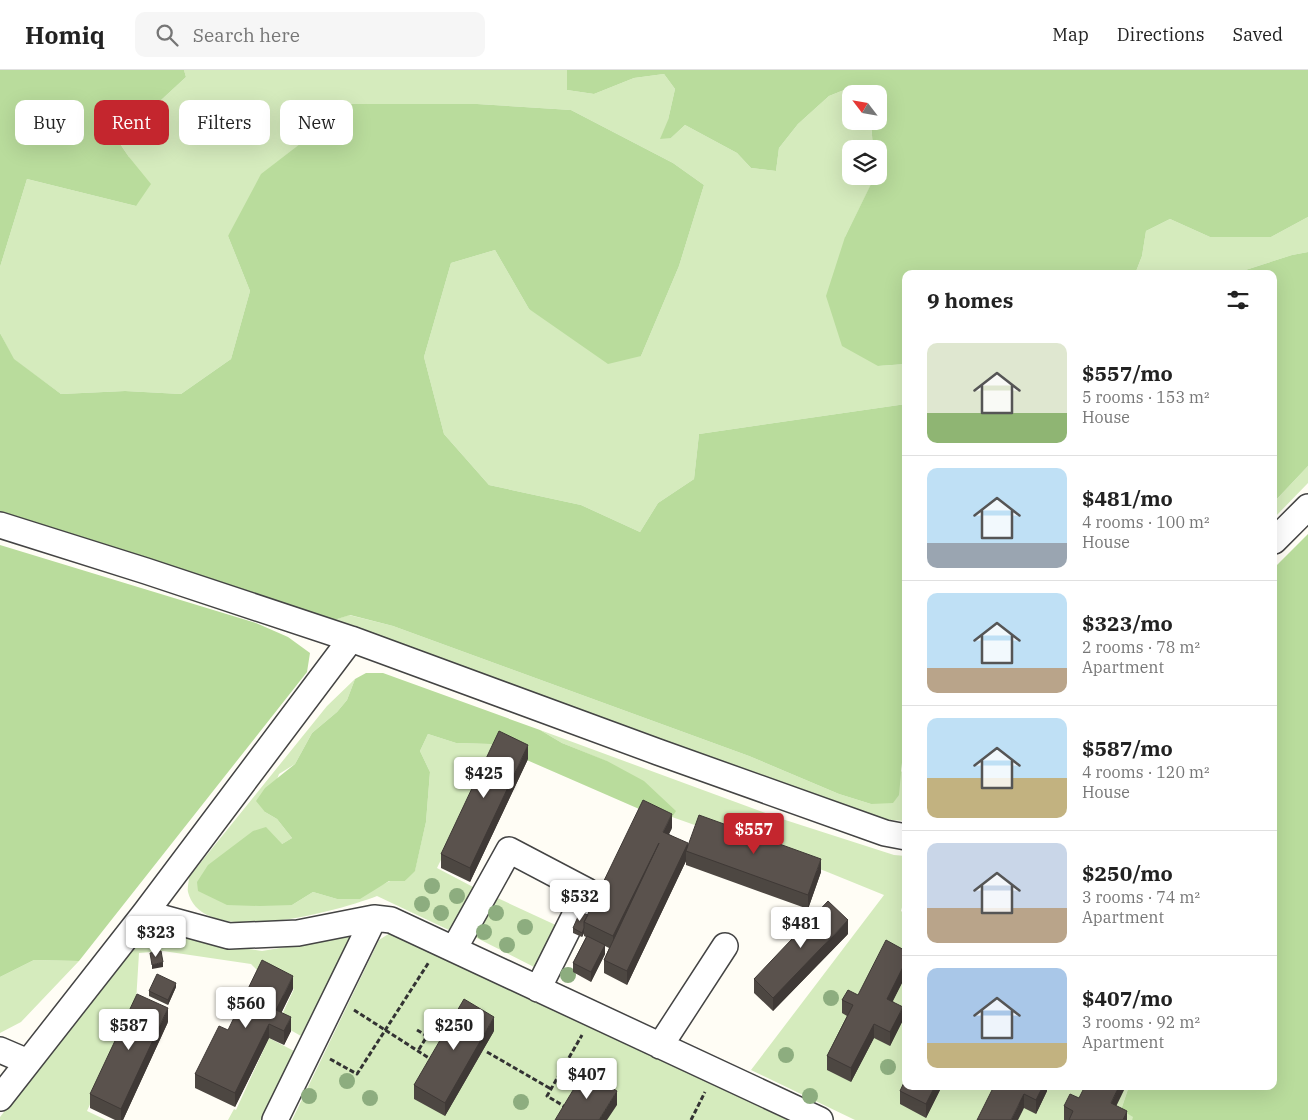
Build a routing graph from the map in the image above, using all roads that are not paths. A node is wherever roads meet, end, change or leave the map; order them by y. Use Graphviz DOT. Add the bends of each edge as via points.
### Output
graph roads {
  1 [pos="1308,507"];
  2 [pos="0,526"];
  3 [pos="1277,538"];
  4 [pos="351,639"];
  5 [pos="902,836"];
  6 [pos="145,913"];
  7 [pos="374,918"];
  8 [pos="448,946"];
  9 [pos="725,946"];
  10 [pos="538,989"];
  11 [pos="660,1046"];
  12 [pos="0,1050"];
  13 [pos="28,1062"];
  14 [pos="0,1098"];
  15 [pos="275,1120"];
  16 [pos="820,1120"];
  1 -- 3 [label="lane"];
  2 -- 4 [label="lane" via="146,570"];
  4 -- 5 [label="lane" via="713,772"];
  4 -- 6 [label="lane"];
  6 -- 7 [label="lane" via="229,936 298,933"];
  6 -- 13 [label="lane"];
  7 -- 8 [label="lane" via="391,920"];
  7 -- 15 [label="lane"];
  8 -- 10 [label="lane"];
  8 -- 10 [label="lane" via="509,850 587,891"];
  9 -- 11 [label="lane"];
  10 -- 11 [label="lane"];
  11 -- 16 [label="lane"];
  12 -- 13 [label="lane"];
  13 -- 14 [label="lane"];
}
